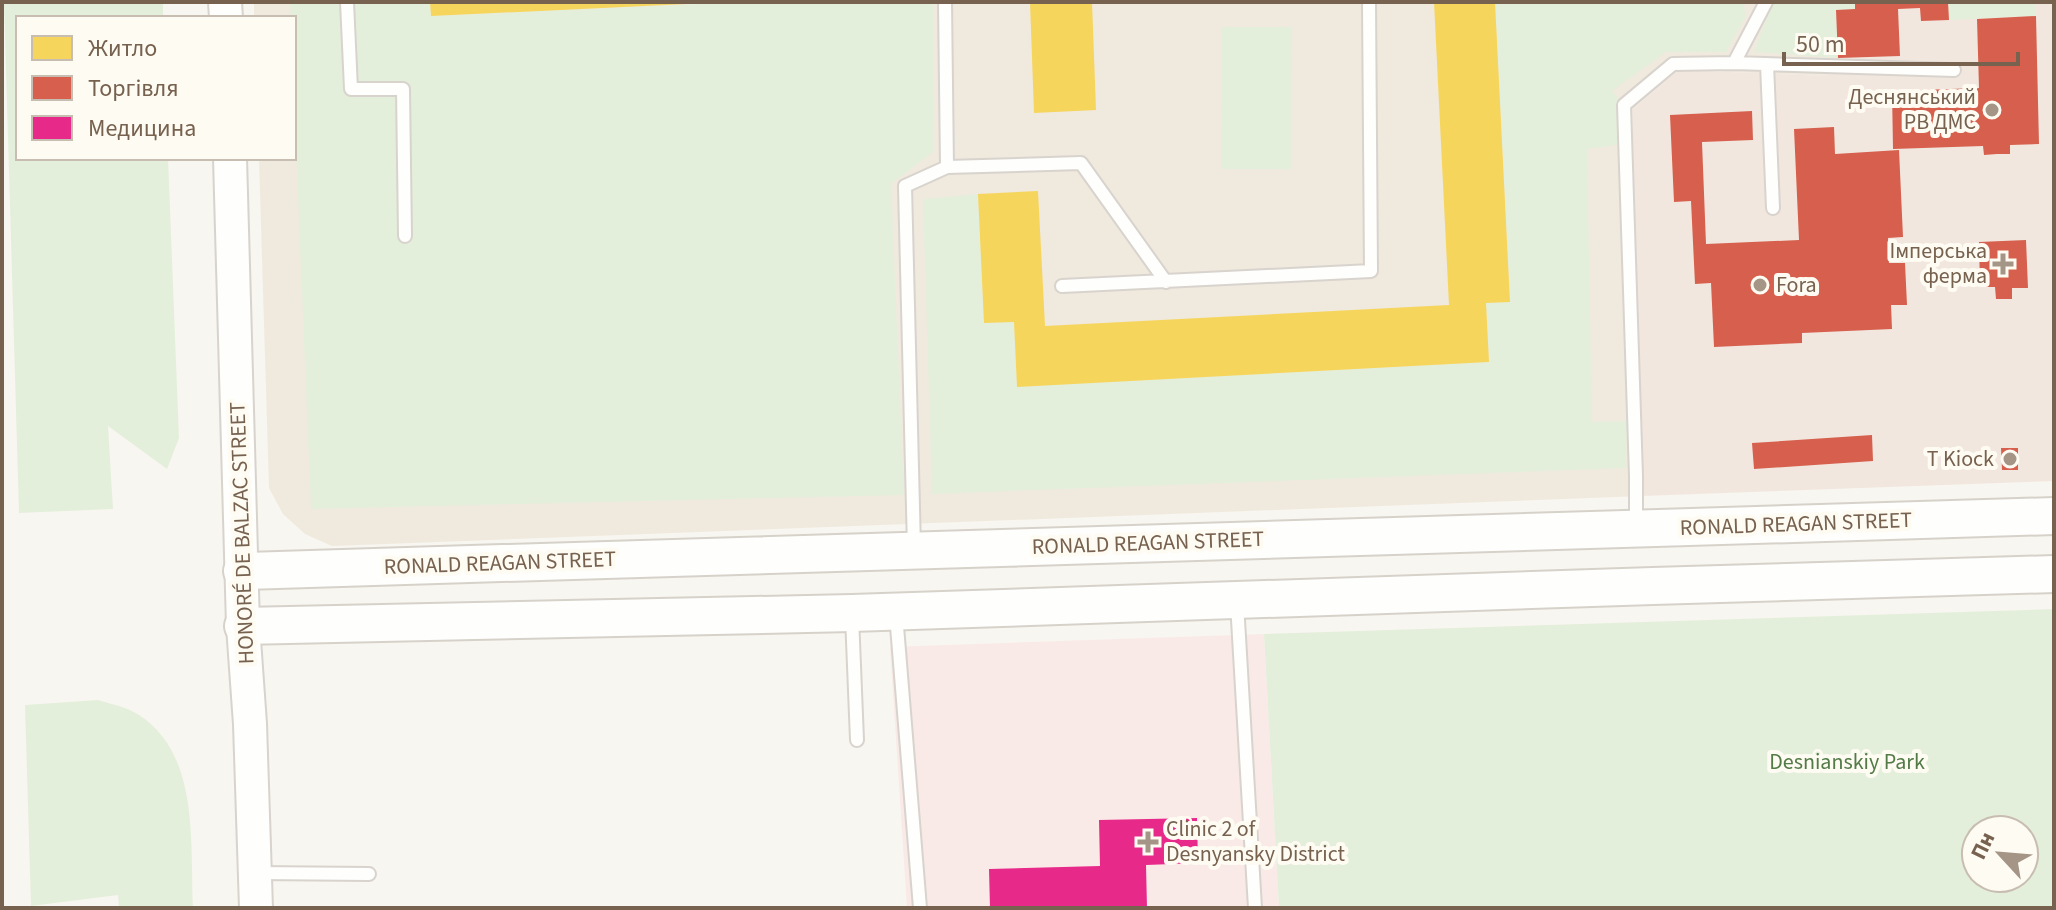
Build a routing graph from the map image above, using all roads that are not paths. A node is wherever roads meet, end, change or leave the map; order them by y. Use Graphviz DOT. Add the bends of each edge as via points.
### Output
graph roads {
  1 [pos="347,2"];
  2 [pos="945,2"];
  3 [pos="1369,2"];
  4 [pos="1766,2"];
  5 [pos="1734,63"];
  6 [pos="1767,64"];
  7 [pos="1954,70"];
  8 [pos="230,160"];
  9 [pos="947,167"];
  10 [pos="1773,208"];
  11 [pos="405,236"];
  12 [pos="1166,282"];
  13 [pos="1062,286"];
  14 [pos="2054,516"];
  15 [pos="1636,529"];
  16 [pos="914,550"];
  17 [pos="242,571"];
  18 [pos="2054,574"];
  19 [pos="1237,600"];
  20 [pos="896,611"];
  21 [pos="852,613"];
  22 [pos="243,626"];
  23 [pos="857,740"];
  24 [pos="255,873"];
  25 [pos="369,874"];
  26 [pos="256,908"];
  27 [pos="920,908"];
  28 [pos="1255,908"];
  1 -- 11 [label="lane" via="351,89 403,89"];
  2 -- 9 [label="lane"];
  3 -- 12 [label="lane" via="1371,271"];
  4 -- 5 [label="lane"];
  5 -- 6 [label="lane"];
  5 -- 15 [label="lane" via="1673,64 1624,105"];
  6 -- 7 [label="lane"];
  6 -- 10 [label="lane"];
  8 -- 17 [label="street, HONORÉ DE BALZAC STREET"];
  9 -- 12 [label="lane" via="1081,163"];
  9 -- 16 [label="lane" via="905,186"];
  12 -- 13 [label="lane"];
  14 -- 15 [label="main road, RONALD REAGAN STREET"];
  15 -- 16 [label="main road, RONALD REAGAN STREET"];
  16 -- 17 [label="main road, RONALD REAGAN STREET"];
  17 -- 22 [label="street, HONORÉ DE BALZAC STREET"];
  18 -- 19 [label="main road"];
  19 -- 20 [label="main road"];
  19 -- 28 [label="lane"];
  20 -- 21 [label="main road"];
  20 -- 27 [label="lane"];
  21 -- 22 [label="main road"];
  21 -- 23 [label="lane"];
  22 -- 24 [label="street, HONORÉ DE BALZAC STREET"];
  24 -- 25 [label="lane"];
  24 -- 26 [label="street, HONORÉ DE BALZAC STREET"];
}
